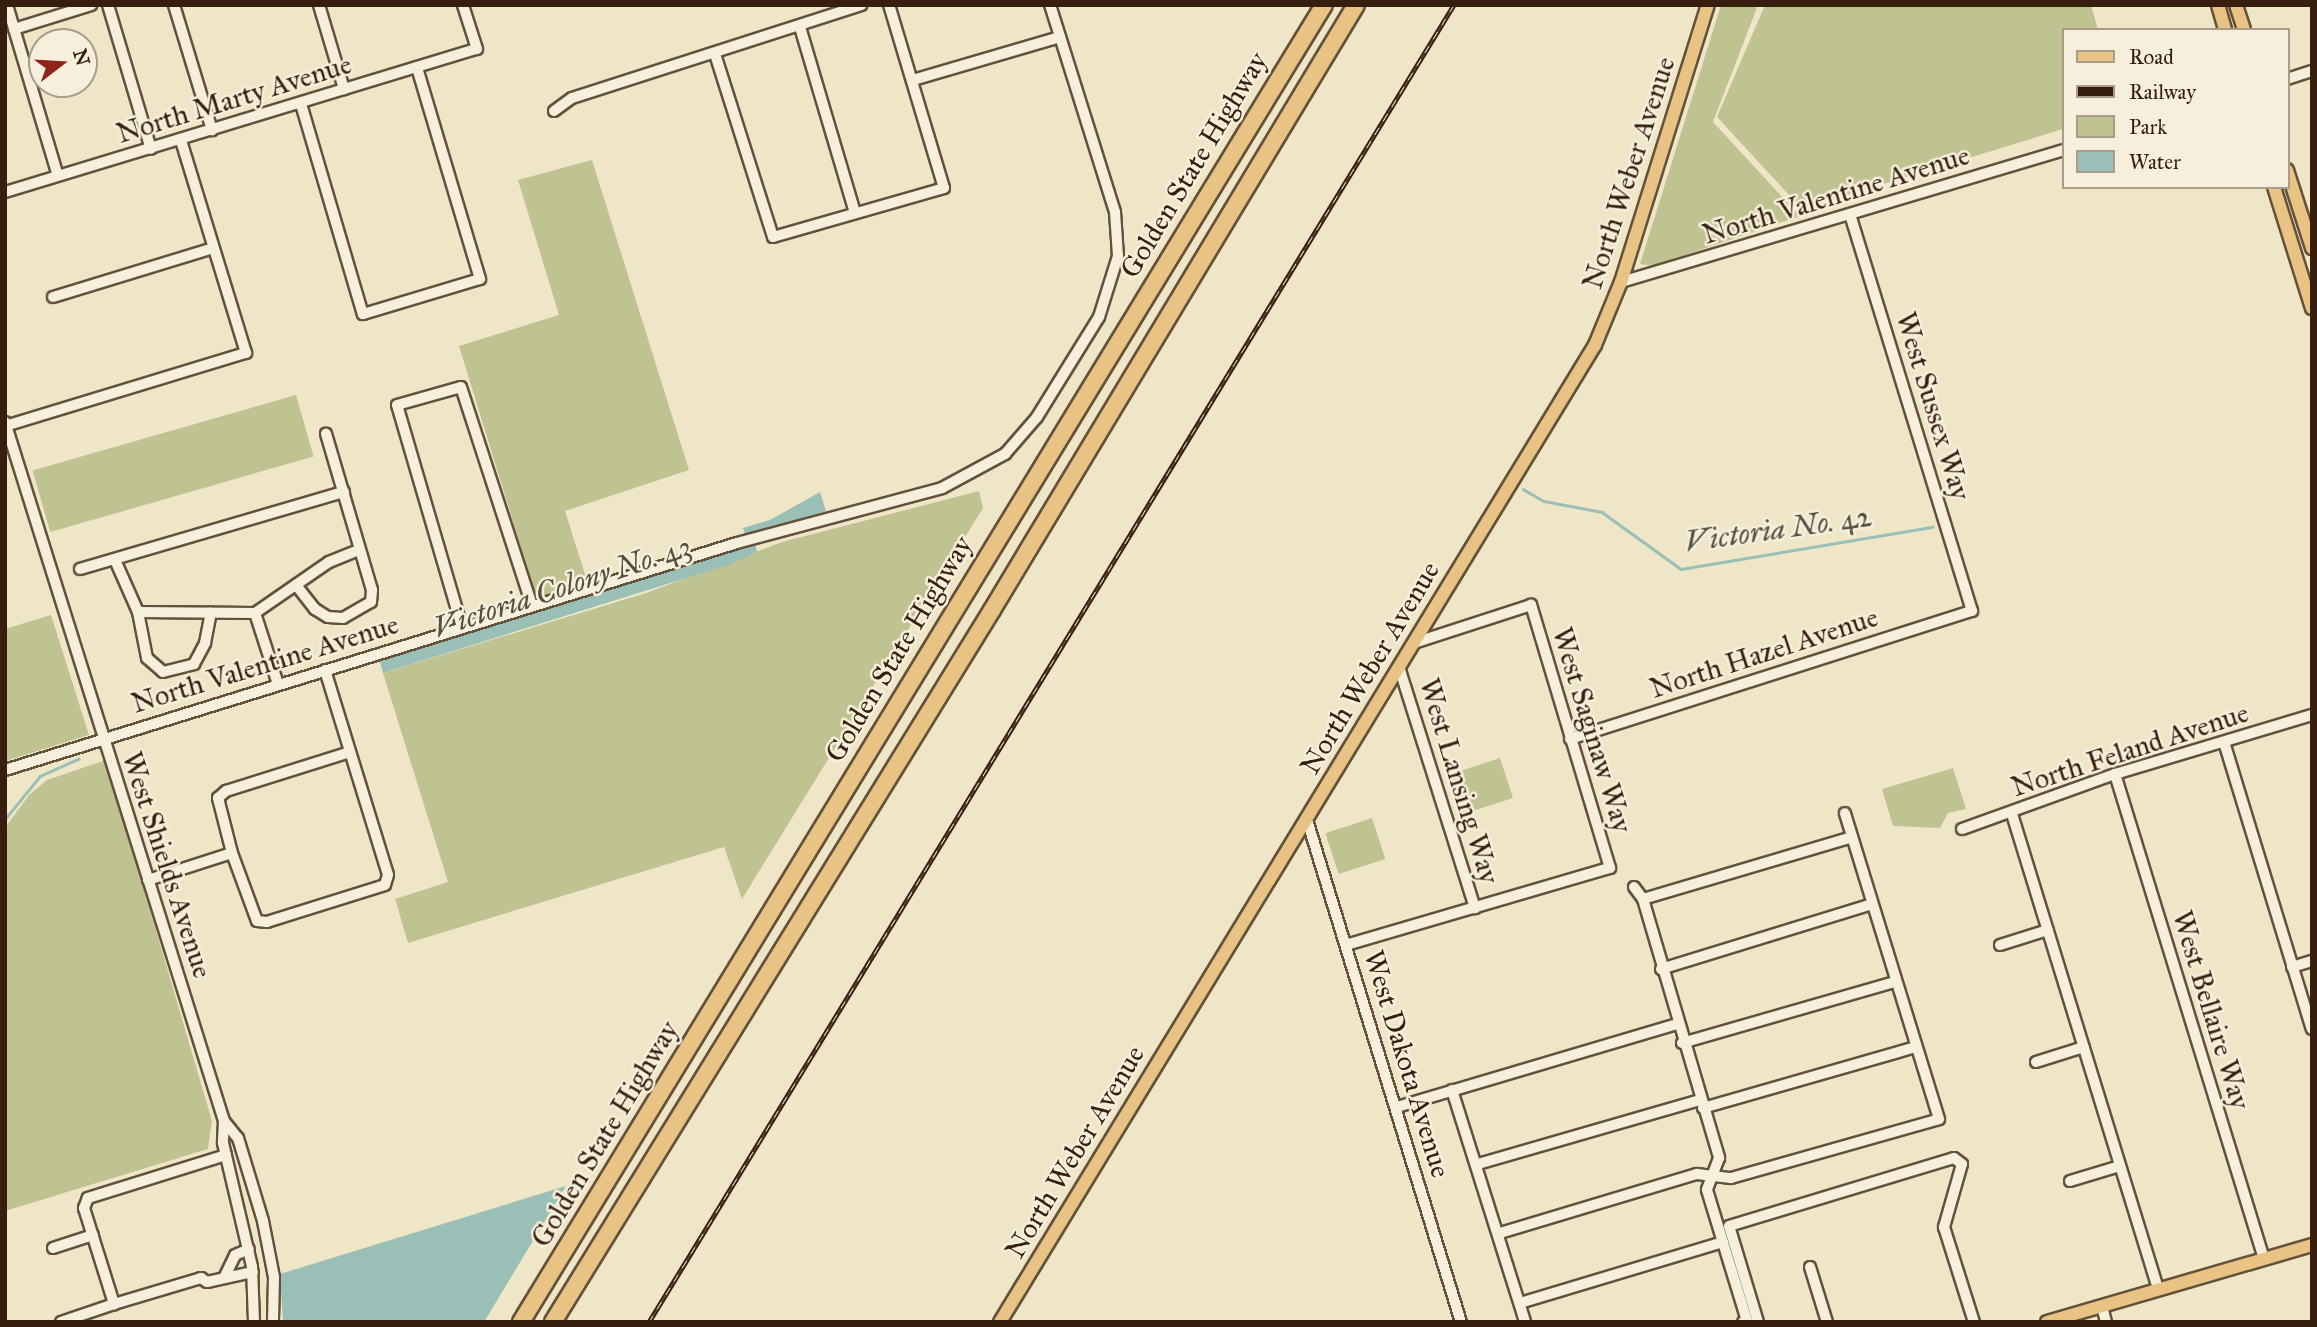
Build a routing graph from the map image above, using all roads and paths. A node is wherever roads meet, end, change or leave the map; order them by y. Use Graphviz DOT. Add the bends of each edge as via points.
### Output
graph roads {
  1 [pos="7,5"];
  2 [pos="91,5"];
  3 [pos="108,5"];
  4 [pos="174,5"];
  5 [pos="319,5"];
  6 [pos="463,5"];
  7 [pos="862,5"];
  8 [pos="889,5"];
  9 [pos="1050,5"];
  10 [pos="1322,5"];
  11 [pos="1356,5"];
  12 [pos="1369,5"];
  13 [pos="1708,5"];
  14 [pos="2218,5"];
  15 [pos="2236,5"];
  16 [pos="800,27"];
  17 [pos="2224,28"];
  18 [pos="2243,28"];
  19 [pos="14,29"];
  20 [pos="1060,37"];
  21 [pos="715,54"];
  22 [pos="1319,66"];
  23 [pos="416,67"];
  24 [pos="2312,71"];
  25 [pos="2289,78"];
  26 [pos="913,80"];
  27 [pos="344,89"];
  28 [pos="301,104"];
  29 [pos="554,111"];
  30 [pos="212,130"];
  31 [pos="181,141"];
  32 [pos="151,149"];
  33 [pos="2062,150"];
  34 [pos="58,176"];
  35 [pos="2289,176"];
  36 [pos="2275,189"];
  37 [pos="5,192"];
  38 [pos="856,213"];
  39 [pos="1850,214"];
  40 [pos="213,248"];
  41 [pos="2312,248"];
  42 [pos="1620,282"];
  43 [pos="53,297"];
  44 [pos="2312,307"];
  45 [pos="6,425"];
  46 [pos="326,434"];
  47 [pos="344,492"];
  48 [pos="358,550"];
  49 [pos="115,560"];
  50 [pos="80,569"];
  51 [pos="296,585"];
  52 [pos="532,606"];
  53 [pos="1972,611"];
  54 [pos="138,612"];
  55 [pos="212,613"];
  56 [pos="255,613"];
  57 [pos="463,627"];
  58 [pos="1414,643"];
  59 [pos="1399,667"];
  60 [pos="325,670"];
  61 [pos="278,684"];
  62 [pos="2312,715"];
  63 [pos="103,738"];
  64 [pos="1570,739"];
  65 [pos="2224,742"];
  66 [pos="350,752"];
  67 [pos="5,770"];
  68 [pos="2115,774"];
  69 [pos="1844,813"];
  70 [pos="2012,814"];
  71 [pos="1307,820"];
  72 [pos="1962,829"];
  73 [pos="1852,837"];
  74 [pos="232,853"];
  75 [pos="148,880"];
  76 [pos="1634,887"];
  77 [pos="1643,899"];
  78 [pos="1872,904"];
  79 [pos="1475,908"];
  80 [pos="2048,930"];
  81 [pos="2000,945"];
  82 [pos="1346,946"];
  83 [pos="2312,961"];
  84 [pos="2292,967"];
  85 [pos="1661,969"];
  86 [pos="1895,982"];
  87 [pos="1678,1024"];
  88 [pos="2312,1029"];
  89 [pos="1682,1043"];
  90 [pos="1916,1047"];
  91 [pos="2084,1047"];
  92 [pos="2036,1062"];
  93 [pos="1452,1090"];
  94 [pos="1701,1104"];
  95 [pos="1397,1107"];
  96 [pos="224,1121"];
  97 [pos="226,1155"];
  98 [pos="1478,1164"];
  99 [pos="2120,1166"];
  100 [pos="1714,1177"];
  101 [pos="2070,1181"];
  102 [pos="1500,1233"];
  103 [pos="93,1236"];
  104 [pos="1723,1242"];
  105 [pos="2312,1245"];
  106 [pos="53,1248"];
  107 [pos="249,1249"];
  108 [pos="2264,1259"];
  109 [pos="1810,1267"];
  110 [pos="253,1272"];
  111 [pos="224,1278"];
  112 [pos="2158,1290"];
  113 [pos="1520,1303"];
  114 [pos="114,1304"];
  115 [pos="2102,1306"];
  116 [pos="61,1322"];
  117 [pos="254,1322"];
  118 [pos="273,1322"];
  119 [pos="521,1322"];
  120 [pos="553,1322"];
  121 [pos="1000,1322"];
  122 [pos="1461,1322"];
  123 [pos="1525,1322"];
  124 [pos="1743,1322"];
  125 [pos="1758,1322"];
  126 [pos="1827,1322"];
  127 [pos="1974,1322"];
  128 [pos="2047,1322"];
  129 [pos="2106,1322"];
  1 -- 19 [label="street"];
  2 -- 19 [label="street"];
  3 -- 32 [label="street"];
  4 -- 30 [label="street"];
  5 -- 27 [label="street"];
  6 -- 23 [label="street, North Marty Avenue" via="477,49"];
  7 -- 16 [label="street"];
  8 -- 26 [label="street"];
  9 -- 20 [label="street"];
  10 -- 119 [label="highway, Golden State Highway"];
  11 -- 22 [label="highway, Golden State Highway"];
  12 -- 22 [label="highway"];
  13 -- 42 [label="main road, North Weber Avenue"];
  14 -- 17 [label="main road"];
  15 -- 18 [label="main road"];
  16 -- 21 [label="street"];
  16 -- 38 [label="street"];
  19 -- 34 [label="street"];
  20 -- 26 [label="street"];
  20 -- 52 [label="street, North Valentine Avenue" via="1115,212 1118,236 1110,290 1021,439 960,481"];
  21 -- 29 [label="street" via="572,98"];
  21 -- 38 [label="street" via="773,237"];
  22 -- 120 [label="highway, Golden State Highway" via="992,610"];
  23 -- 27 [label="street, North Marty Avenue"];
  23 -- 28 [label="street" via="480,279 363,314"];
  24 -- 25 [label="street"];
  26 -- 38 [label="street" via="944,188"];
  27 -- 28 [label="street, North Marty Avenue"];
  28 -- 30 [label="street, North Marty Avenue"];
  30 -- 31 [label="street, North Marty Avenue"];
  31 -- 32 [label="street, North Marty Avenue"];
  31 -- 40 [label="street"];
  32 -- 34 [label="street, North Marty Avenue"];
  33 -- 39 [label="street, North Valentine Avenue"];
  34 -- 37 [label="street, North Marty Avenue"];
  35 -- 41 [label="main road"];
  36 -- 44 [label="main road"];
  39 -- 42 [label="street, North Valentine Avenue"];
  39 -- 53 [label="street, West Sussex Way"];
  40 -- 43 [label="street"];
  40 -- 45 [label="street" via="246,353"];
  42 -- 58 [label="main road, North Weber Avenue" via="1583,366"];
  45 -- 63 [label="street, West Shields Avenue"];
  46 -- 47 [label="street"];
  47 -- 48 [label="street"];
  47 -- 49 [label="street"];
  48 -- 51 [label="street"];
  48 -- 51 [label="street" via="372,590 371,602 358,613 328,617 315,609"];
  49 -- 50 [label="street"];
  49 -- 54 [label="street"];
  51 -- 56 [label="street"];
  52 -- 57 [label="street, North Valentine Avenue"];
  52 -- 57 [label="street" via="461,387 397,405"];
  53 -- 64 [label="street, North Hazel Avenue"];
  54 -- 55 [label="street"];
  54 -- 55 [label="street" via="147,658 163,672 194,664"];
  55 -- 56 [label="street"];
  56 -- 61 [label="street"];
  57 -- 60 [label="street, North Valentine Avenue"];
  58 -- 59 [label="main road, North Weber Avenue"];
  58 -- 64 [label="street, West Saginaw Way" via="1531,605"];
  59 -- 71 [label="main road, North Weber Avenue"];
  59 -- 79 [label="street, West Lansing Way"];
  60 -- 61 [label="street, North Valentine Avenue"];
  60 -- 66 [label="street"];
  61 -- 63 [label="street, North Valentine Avenue"];
  62 -- 65 [label="street, North Feland Avenue"];
  63 -- 67 [label="street, North Valentine Avenue"];
  63 -- 75 [label="street, West Shields Avenue"];
  64 -- 79 [label="street, West Saginaw Way" via="1609,868"];
  65 -- 68 [label="street, North Feland Avenue"];
  65 -- 84 [label="street"];
  66 -- 74 [label="street" via="226,791 217,806"];
  66 -- 74 [label="street" via="388,875 385,885 267,922 257,921"];
  68 -- 70 [label="street, North Feland Avenue"];
  68 -- 108 [label="street, West Bellaire Way"];
  69 -- 73 [label="street"];
  70 -- 72 [label="street, North Feland Avenue"];
  70 -- 80 [label="street"];
  71 -- 82 [label="street, West Dakota Avenue"];
  71 -- 121 [label="main road, North Weber Avenue"];
  73 -- 77 [label="street"];
  73 -- 78 [label="street"];
  74 -- 75 [label="street"];
  75 -- 96 [label="street, West Shields Avenue"];
  76 -- 77 [label="street"];
  77 -- 85 [label="street"];
  78 -- 85 [label="street"];
  78 -- 86 [label="street"];
  79 -- 82 [label="street"];
  80 -- 81 [label="street"];
  80 -- 91 [label="street"];
  82 -- 95 [label="street, West Dakota Avenue"];
  83 -- 84 [label="street"];
  84 -- 88 [label="street"];
  85 -- 87 [label="street"];
  86 -- 89 [label="street"];
  86 -- 90 [label="street"];
  87 -- 89 [label="street"];
  87 -- 93 [label="street"];
  89 -- 94 [label="street"];
  90 -- 94 [label="street"];
  90 -- 100 [label="street" via="1939,1119 1731,1178"];
  91 -- 92 [label="street"];
  91 -- 99 [label="street"];
  93 -- 95 [label="street"];
  93 -- 98 [label="street"];
  94 -- 98 [label="street"];
  94 -- 100 [label="street" via="1720,1158"];
  95 -- 122 [label="street, West Dakota Avenue"];
  96 -- 97 [label="street, West Shields Avenue"];
  96 -- 118 [label="street, West Shields Avenue" via="238,1138 263,1221 274,1277"];
  97 -- 103 [label="street" via="88,1198 84,1208"];
  97 -- 107 [label="street, West Shields Avenue"];
  98 -- 102 [label="street"];
  99 -- 101 [label="street"];
  99 -- 112 [label="street"];
  100 -- 102 [label="street" via="1697,1174"];
  100 -- 104 [label="street" via="1707,1191"];
  102 -- 113 [label="street"];
  103 -- 106 [label="street"];
  103 -- 114 [label="street"];
  104 -- 113 [label="street"];
  104 -- 124 [label="street" via="1747,1321"];
  105 -- 108 [label="main road"];
  107 -- 110 [label="street, West Shields Avenue"];
  107 -- 111 [label="street" via="235,1255"];
  108 -- 112 [label="main road"];
  109 -- 126 [label="street"];
  110 -- 111 [label="street"];
  110 -- 117 [label="street, West Shields Avenue"];
  111 -- 114 [label="street" via="207,1282 201,1278"];
  112 -- 115 [label="main road"];
  113 -- 123 [label="street"];
  114 -- 116 [label="street"];
  115 -- 128 [label="main road"];
  115 -- 129 [label="street"];
  125 -- 127 [label="street" via="1729,1226 1954,1158 1962,1164 1944,1227"];
}
